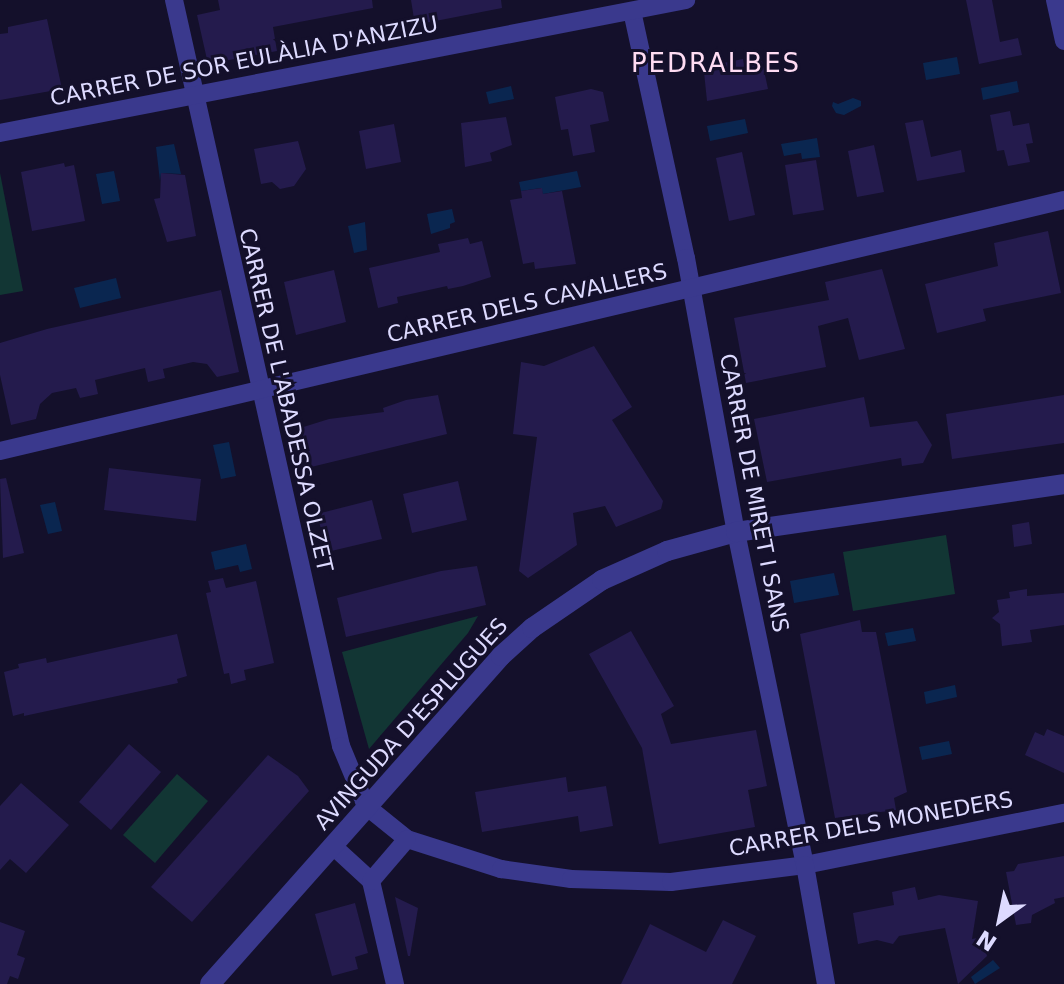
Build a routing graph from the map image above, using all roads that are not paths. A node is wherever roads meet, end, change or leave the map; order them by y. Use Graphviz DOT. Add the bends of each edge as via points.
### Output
graph roads {
  1 [pos="174,0"];
  2 [pos="613,0"];
  3 [pos="686,0"];
  4 [pos="1055,0"];
  5 [pos="632,11"];
  6 [pos="1064,41"];
  7 [pos="194,94"];
  8 [pos="0,133"];
  9 [pos="1064,200"];
  10 [pos="692,289"];
  11 [pos="259,391"];
  12 [pos="0,451"];
  13 [pos="1064,484"];
  14 [pos="736,532"];
  15 [pos="366,806"];
  16 [pos="1064,813"];
  17 [pos="407,839"];
  18 [pos="333,846"];
  19 [pos="805,865"];
  20 [pos="371,881"];
  21 [pos="210,984"];
  22 [pos="395,984"];
  23 [pos="826,984"];
  1 -- 7 [label="street, CARRER DE L'ABADESSA OLZET"];
  2 -- 5 [label="street"];
  3 -- 5 [label="street, CARRER DE SOR EULÀLIA D'ANZIZU"];
  4 -- 6 [label="street"];
  5 -- 7 [label="street, CARRER DE SOR EULÀLIA D'ANZIZU"];
  5 -- 10 [label="street, CARRER DE MIRET I SANS"];
  7 -- 8 [label="street, CARRER DE SOR EULÀLIA D'ANZIZU"];
  7 -- 11 [label="street, CARRER DE L'ABADESSA OLZET"];
  9 -- 10 [label="street, CARRER DELS CAVALLERS"];
  10 -- 11 [label="street, CARRER DELS CAVALLERS"];
  10 -- 14 [label="street, CARRER DE MIRET I SANS"];
  11 -- 12 [label="street, CARRER DELS CAVALLERS"];
  11 -- 15 [label="street, CARRER DE L'ABADESSA OLZET" via="341,746"];
  13 -- 14 [label="street, AVINGUDA D'ESPLUGUES"];
  14 -- 15 [label="street, AVINGUDA D'ESPLUGUES" via="647,559 571,598 501,656"];
  14 -- 19 [label="street, CARRER DE MIRET I SANS"];
  15 -- 17 [label="street, CARRER DELS MONEDERS"];
  15 -- 18 [label="street, AVINGUDA D'ESPLUGUES"];
  16 -- 19 [label="street, CARRER DELS MONEDERS"];
  17 -- 19 [label="street, CARRER DELS MONEDERS" via="501,869 571,879 671,882"];
  17 -- 20 [label="street"];
  18 -- 20 [label="street"];
  18 -- 21 [label="street, AVINGUDA D'ESPLUGUES"];
  19 -- 23 [label="street, CARRER DE MIRET I SANS"];
  20 -- 22 [label="street"];
}
